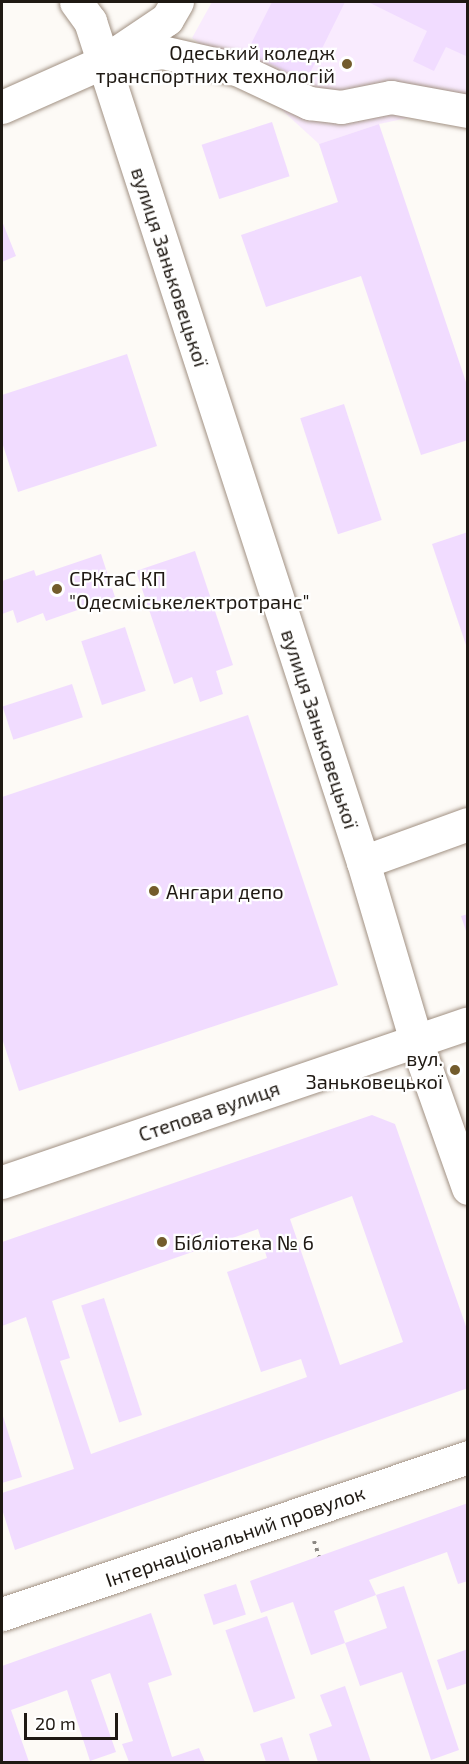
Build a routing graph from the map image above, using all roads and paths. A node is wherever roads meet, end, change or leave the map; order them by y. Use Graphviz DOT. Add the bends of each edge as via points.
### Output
graph roads {
  1 [pos="76,2"];
  2 [pos="177,2"];
  3 [pos="103,62"];
  4 [pos="2,107"];
  5 [pos="468,111"];
  6 [pos="468,824"];
  7 [pos="363,862"];
  8 [pos="468,1023"];
  9 [pos="416,1041"];
  10 [pos="2,1182"];
  11 [pos="468,1188"];
  12 [pos="468,1457"];
  13 [pos="2,1614"];
  1 -- 3 [label="street, вулиця Заньковецької" via="90,21"];
  2 -- 3 [label="street" via="167,19"];
  3 -- 4 [label="street"];
  3 -- 5 [label="street" via="162,52 237,69 309,103 341,108 391,96"];
  3 -- 7 [label="street, вулиця Заньковецької"];
  6 -- 7 [label="street"];
  7 -- 9 [label="street, вулиця Заньковецької"];
  8 -- 9 [label="street, Степова вулиця"];
  9 -- 10 [label="street, Степова вулиця"];
  9 -- 11 [label="street, вулиця Заньковецької"];
  12 -- 13 [label="street, Інтернаціональний провулок"];
}
